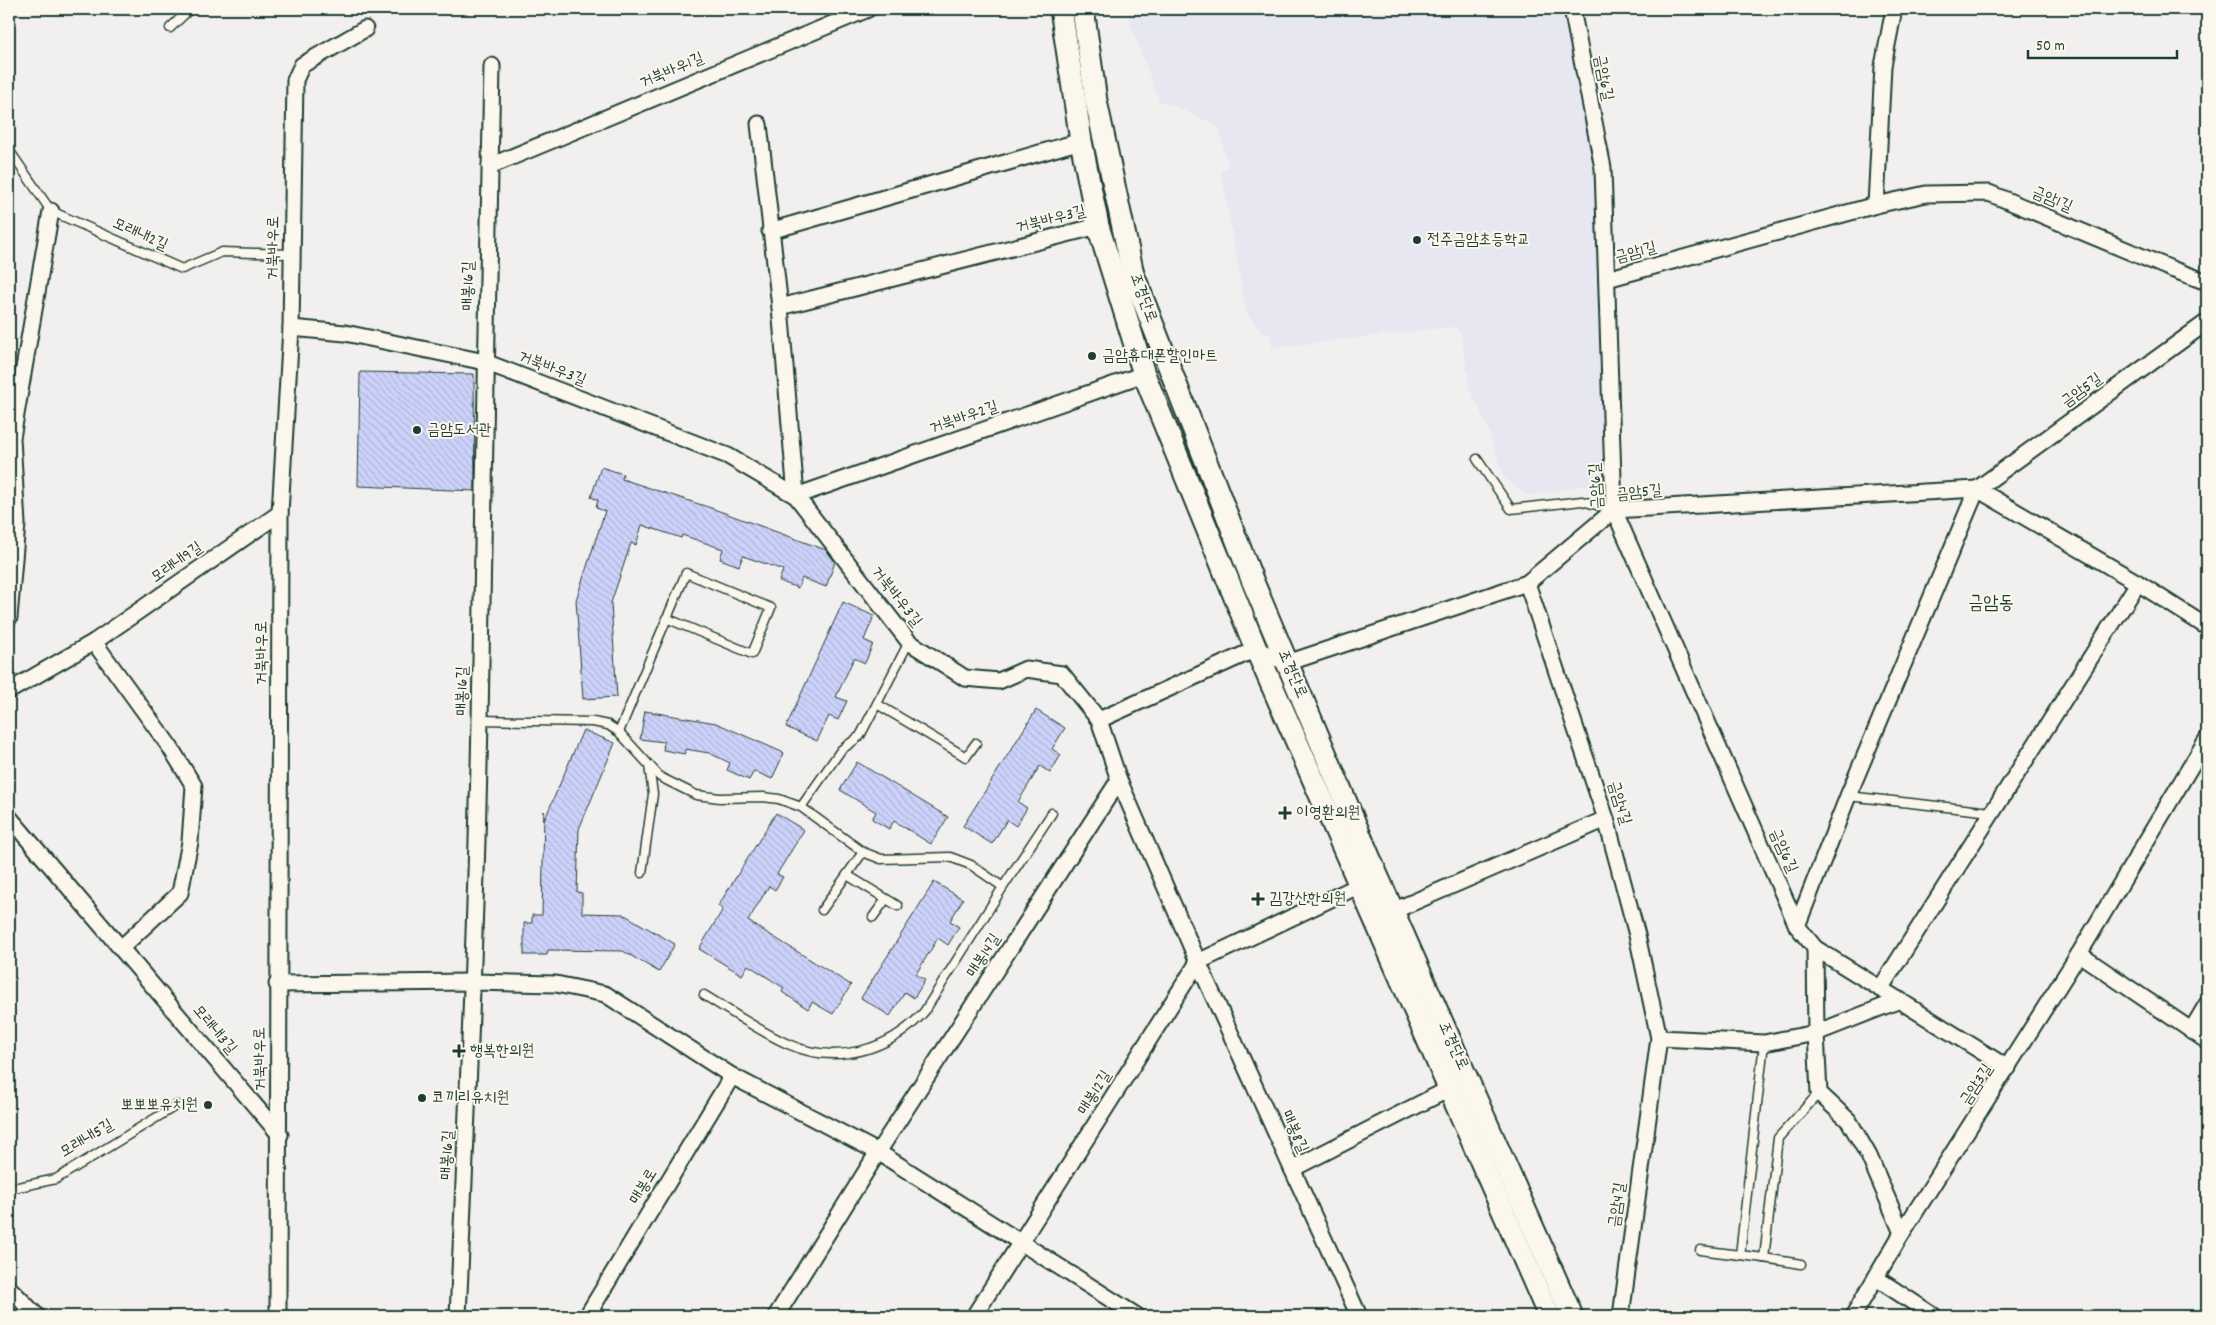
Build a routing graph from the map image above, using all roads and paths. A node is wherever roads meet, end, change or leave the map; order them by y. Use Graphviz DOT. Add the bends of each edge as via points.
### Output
graph roads {
  1 [pos="190,9"];
  2 [pos="868,9"];
  3 [pos="1061,9"];
  4 [pos="1082,9"];
  5 [pos="1572,9"];
  6 [pos="1894,9"];
  7 [pos="170,28"];
  8 [pos="365,29"];
  9 [pos="492,66"];
  10 [pos="759,124"];
  11 [pos="1081,141"];
  12 [pos="9,150"];
  13 [pos="490,166"];
  14 [pos="1876,205"];
  15 [pos="51,211"];
  16 [pos="1098,226"];
  17 [pos="770,231"];
  18 [pos="291,254"];
  19 [pos="1607,279"];
  20 [pos="2207,282"];
  21 [pos="780,307"];
  22 [pos="2207,322"];
  23 [pos="291,328"];
  24 [pos="485,362"];
  25 [pos="1144,374"];
  26 [pos="1477,459"];
  27 [pos="1977,490"];
  28 [pos="796,496"];
  29 [pos="1614,510"];
  30 [pos="280,513"];
  31 [pos="1527,583"];
  32 [pos="2138,584"];
  33 [pos="9,616"];
  34 [pos="666,618"];
  35 [pos="2207,627"];
  36 [pos="94,642"];
  37 [pos="909,642"];
  38 [pos="1256,649"];
  39 [pos="1287,663"];
  40 [pos="9,691"];
  41 [pos="878,704"];
  42 [pos="480,720"];
  43 [pos="1099,720"];
  44 [pos="618,732"];
  45 [pos="2207,739"];
  46 [pos="976,743"];
  47 [pos="649,766"];
  48 [pos="1119,780"];
  49 [pos="1848,796"];
  50 [pos="801,807"];
  51 [pos="1991,812"];
  52 [pos="1052,813"];
  53 [pos="9,816"];
  54 [pos="1606,819"];
  55 [pos="863,852"];
  56 [pos="642,873"];
  57 [pos="847,874"];
  58 [pos="1360,885"];
  59 [pos="1002,888"];
  60 [pos="886,899"];
  61 [pos="898,906"];
  62 [pos="822,910"];
  63 [pos="1393,911"];
  64 [pos="873,917"];
  65 [pos="1797,926"];
  66 [pos="121,948"];
  67 [pos="1815,948"];
  68 [pos="2079,954"];
  69 [pos="1198,962"];
  70 [pos="473,982"];
  71 [pos="277,984"];
  72 [pos="1880,989"];
  73 [pos="704,996"];
  74 [pos="1900,1000"];
  75 [pos="2207,1004"];
  76 [pos="2191,1030"];
  77 [pos="1816,1033"];
  78 [pos="1659,1038"];
  79 [pos="2207,1041"];
  80 [pos="1764,1043"];
  81 [pos="2008,1068"];
  82 [pos="732,1076"];
  83 [pos="1450,1088"];
  84 [pos="1819,1093"];
  85 [pos="178,1105"];
  86 [pos="280,1135"];
  87 [pos="878,1152"];
  88 [pos="1292,1169"];
  89 [pos="9,1189"];
  90 [pos="1902,1233"];
  91 [pos="1021,1242"];
  92 [pos="1700,1250"];
  93 [pos="1740,1255"];
  94 [pos="1764,1258"];
  95 [pos="1801,1264"];
  96 [pos="1876,1278"];
  97 [pos="9,1288"];
  98 [pos="38,1316"];
  99 [pos="278,1316"];
  100 [pos="458,1316"];
  101 [pos="587,1316"];
  102 [pos="776,1316"];
  103 [pos="974,1316"];
  104 [pos="1137,1316"];
  105 [pos="1359,1316"];
  106 [pos="1549,1316"];
  107 [pos="1572,1316"];
  108 [pos="1620,1316"];
  109 [pos="1853,1316"];
  110 [pos="1934,1316"];
  1 -- 7 [label="lane"];
  2 -- 13 [label="street, 거북바우1길"];
  3 -- 11 [label="street, 조경단로"];
  4 -- 39 [label="street, 조경단로" via="1096,100 1133,274"];
  5 -- 19 [label="street, 금암6길" via="1603,168"];
  6 -- 14 [label="street" via="1883,66"];
  8 -- 18 [label="street, 거북바우로" via="302,65 295,80"];
  9 -- 13 [label="street, 매봉16길"];
  10 -- 17 [label="street"];
  11 -- 16 [label="street, 조경단로"];
  11 -- 17 [label="street"];
  12 -- 15 [label="lane"];
  13 -- 24 [label="street, 매봉16길"];
  14 -- 19 [label="street, 금암1길"];
  14 -- 20 [label="street, 금암1길" via="1926,194 1989,193"];
  15 -- 18 [label="lane, 모래내2길" via="182,269 222,252"];
  15 -- 33 [label="street" via="12,438 16,524"];
  16 -- 21 [label="street, 거북바우3길"];
  16 -- 25 [label="street, 조경단로"];
  17 -- 21 [label="street"];
  18 -- 23 [label="street, 거북바우로"];
  19 -- 29 [label="street, 금암6길"];
  21 -- 28 [label="street"];
  22 -- 27 [label="street, 금암5길"];
  23 -- 24 [label="street, 거북바우3길" via="345,332"];
  23 -- 30 [label="street, 거북바우로"];
  24 -- 28 [label="street, 거북바우3길" via="728,456"];
  24 -- 42 [label="street, 매봉16길"];
  25 -- 28 [label="street, 거북바우2길"];
  25 -- 38 [label="street, 조경단로"];
  26 -- 29 [label="lane" via="1511,509 1582,501"];
  27 -- 29 [label="street, 금암5길"];
  27 -- 32 [label="street"];
  27 -- 49 [label="street"];
  28 -- 37 [label="street, 거북바우3길"];
  29 -- 31 [label="street, 금암5길"];
  29 -- 65 [label="street, 금암6길"];
  30 -- 36 [label="street, 모래내9길"];
  30 -- 71 [label="street, 거북바우로"];
  31 -- 39 [label="street, 금암5길"];
  31 -- 54 [label="street, 금암4길"];
  32 -- 35 [label="street"];
  32 -- 51 [label="street"];
  34 -- 34 [label="lane" via="686,573 771,608 752,654"];
  34 -- 44 [label="lane"];
  36 -- 40 [label="street, 모래내9길"];
  36 -- 66 [label="street" via="170,747 194,786 190,842 180,893"];
  37 -- 41 [label="lane"];
  37 -- 43 [label="street, 거북바우3길" via="964,678 999,681 1026,669 1062,674"];
  38 -- 39 [label="street"];
  38 -- 43 [label="street"];
  38 -- 58 [label="street, 조경단로"];
  39 -- 63 [label="street, 조경단로"];
  41 -- 46 [label="lane" via="966,757"];
  41 -- 50 [label="lane" via="860,736 841,750"];
  42 -- 44 [label="lane" via="593,722 608,725"];
  42 -- 70 [label="street, 매봉16길"];
  43 -- 48 [label="street"];
  44 -- 47 [label="lane"];
  45 -- 68 [label="street, 금암3길"];
  47 -- 50 [label="lane" via="660,777 696,795 763,797"];
  47 -- 56 [label="lane" via="653,794"];
  48 -- 69 [label="street"];
  48 -- 87 [label="street, 매봉14길"];
  49 -- 51 [label="lane"];
  49 -- 65 [label="street, 금암6길"];
  50 -- 55 [label="lane"];
  51 -- 72 [label="street"];
  52 -- 59 [label="lane"];
  53 -- 66 [label="street, 모래내3길"];
  54 -- 63 [label="street"];
  54 -- 78 [label="street, 금암4길" via="1637,935"];
  55 -- 57 [label="lane"];
  55 -- 59 [label="lane" via="881,859 950,857 971,865"];
  57 -- 60 [label="lane"];
  57 -- 62 [label="lane"];
  58 -- 69 [label="street"];
  58 -- 83 [label="street, 조경단로"];
  59 -- 73 [label="lane" via="924,1012 910,1028 867,1050 842,1054 816,1053 789,1045"];
  60 -- 61 [label="lane"];
  60 -- 64 [label="lane"];
  63 -- 107 [label="street, 조경단로"];
  65 -- 67 [label="street, 금암6길"];
  66 -- 86 [label="street, 모래내3길"];
  67 -- 72 [label="street, 금암6길"];
  67 -- 77 [label="street"];
  68 -- 76 [label="street"];
  68 -- 81 [label="street, 금암3길"];
  69 -- 88 [label="street, 매봉8길"];
  69 -- 91 [label="street, 매봉12길"];
  70 -- 71 [label="street"];
  70 -- 82 [label="street" via="556,984 605,994"];
  70 -- 100 [label="street, 매봉16길"];
  71 -- 86 [label="street, 거북바우로"];
  72 -- 74 [label="street, 금암6길"];
  74 -- 77 [label="street"];
  74 -- 81 [label="street, 금암6길"];
  75 -- 76 [label="street"];
  76 -- 79 [label="street"];
  77 -- 80 [label="street"];
  77 -- 84 [label="street"];
  78 -- 80 [label="street"];
  78 -- 108 [label="street, 금암4길"];
  80 -- 93 [label="lane"];
  81 -- 90 [label="street, 금암3길"];
  82 -- 87 [label="street"];
  82 -- 101 [label="street, 매봉로"];
  83 -- 88 [label="street, 조경단로"];
  83 -- 106 [label="street, 조경단로"];
  84 -- 90 [label="street" via="1849,1121 1869,1156"];
  84 -- 94 [label="lane" via="1778,1138"];
  85 -- 89 [label="lane, 모래내5길" via="56,1179"];
  86 -- 99 [label="street, 거북바우로"];
  87 -- 91 [label="street"];
  87 -- 102 [label="street, 매봉14길"];
  88 -- 105 [label="street, 매봉8길"];
  90 -- 96 [label="street, 금암3길"];
  91 -- 103 [label="street, 매봉12길"];
  91 -- 104 [label="street"];
  92 -- 93 [label="lane"];
  93 -- 94 [label="lane"];
  94 -- 95 [label="lane"];
  96 -- 109 [label="street, 금암3길"];
  96 -- 110 [label="street"];
  97 -- 98 [label="street"];
}
